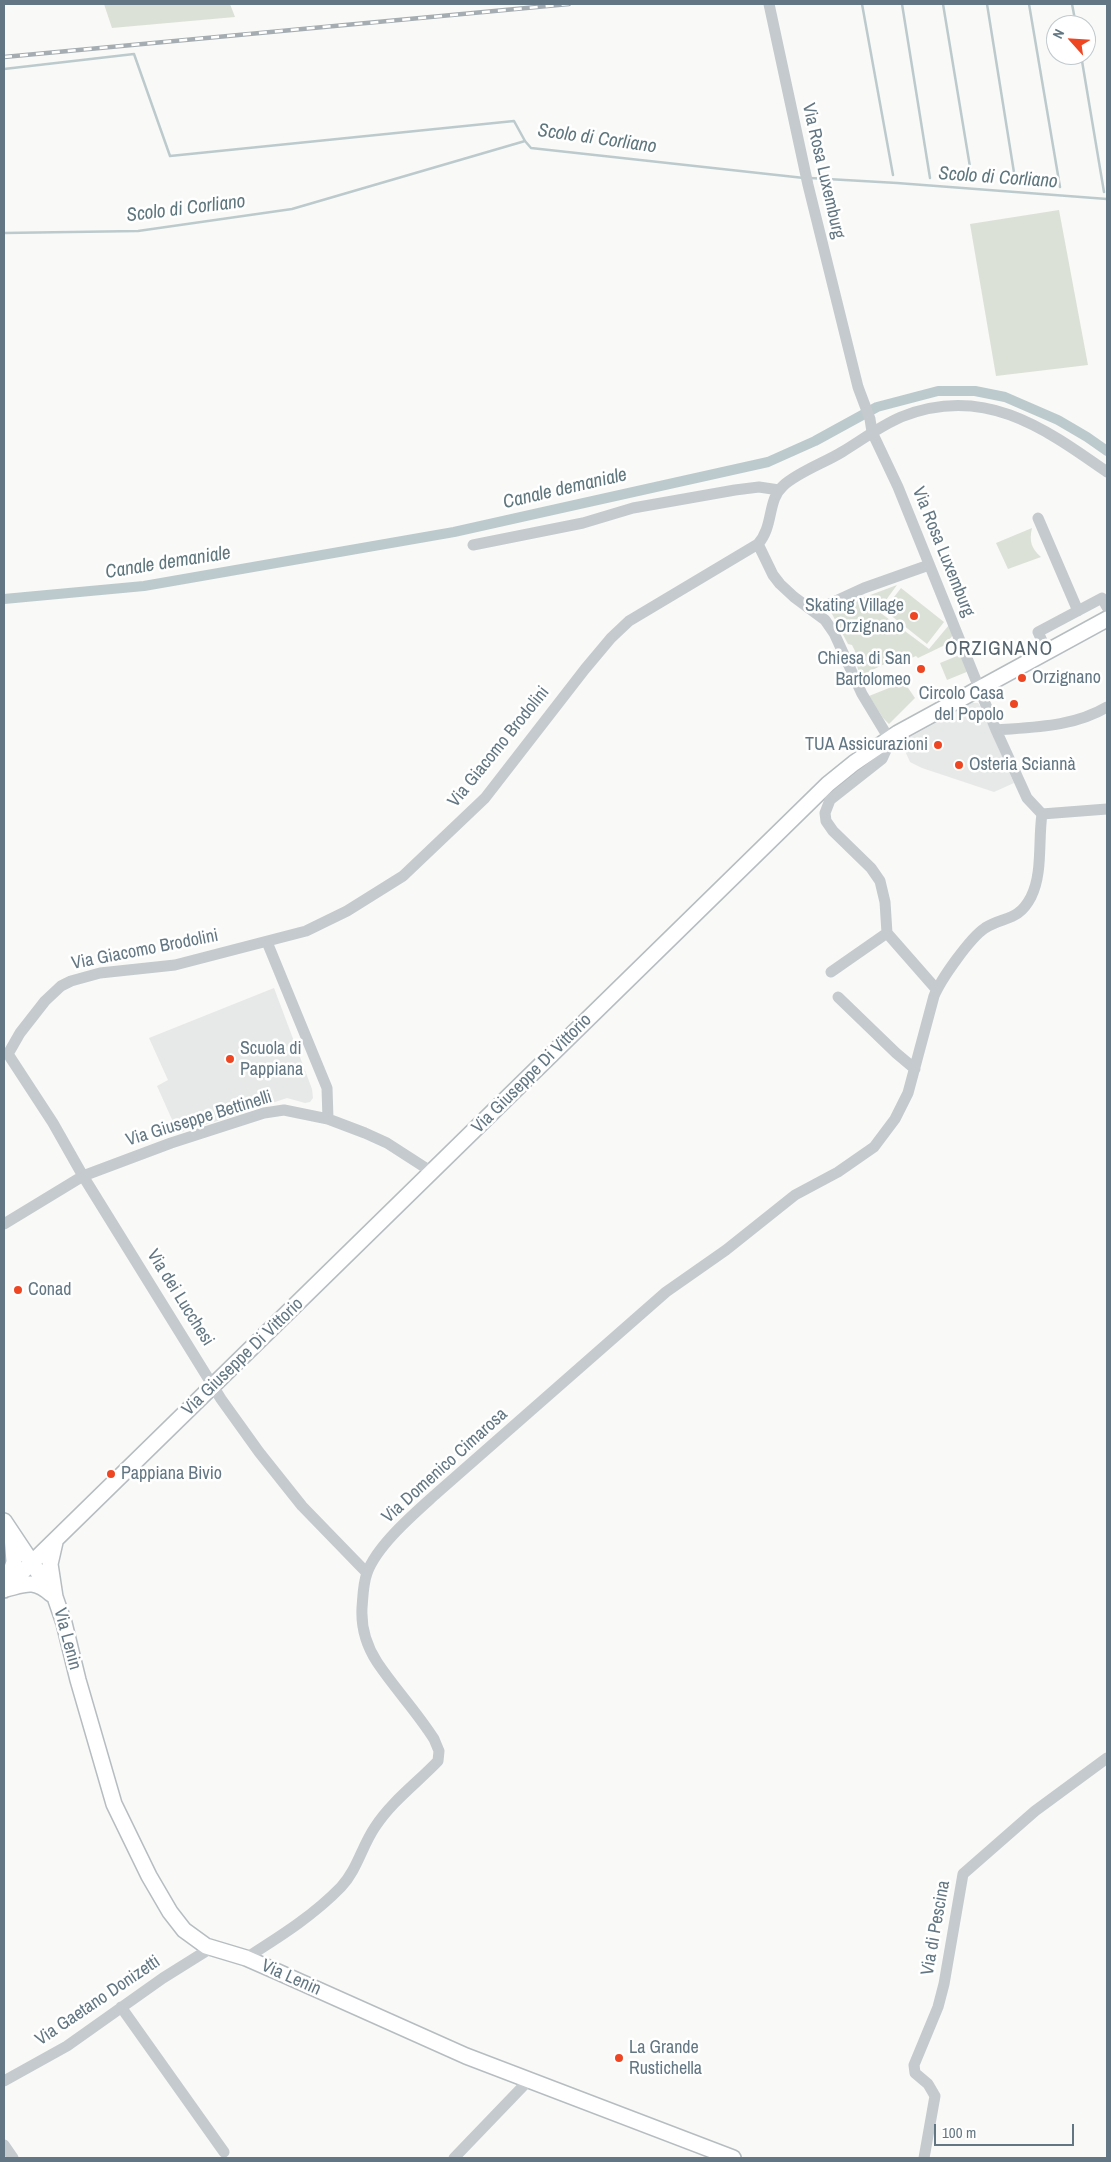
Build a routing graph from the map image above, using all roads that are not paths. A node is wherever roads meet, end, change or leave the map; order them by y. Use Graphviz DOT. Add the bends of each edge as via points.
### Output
graph roads {
  1 [pos="769,4"];
  2 [pos="872,432"];
  3 [pos="1107,472"];
  4 [pos="779,490"];
  5 [pos="1038,518"];
  6 [pos="758,544"];
  7 [pos="473,545"];
  8 [pos="929,565"];
  9 [pos="1107,607"];
  10 [pos="814,611"];
  11 [pos="1078,611"];
  12 [pos="1107,619"];
  13 [pos="1048,652"];
  14 [pos="978,690"];
  15 [pos="1107,707"];
  16 [pos="996,730"];
  17 [pos="888,739"];
  18 [pos="1107,809"];
  19 [pos="1042,814"];
  20 [pos="887,933"];
  21 [pos="267,942"];
  22 [pos="831,972"];
  23 [pos="937,990"];
  24 [pos="838,997"];
  25 [pos="6,1052"];
  26 [pos="916,1069"];
  27 [pos="328,1119"];
  28 [pos="432,1172"];
  29 [pos="82,1176"];
  30 [pos="4,1224"];
  31 [pos="214,1385"];
  32 [pos="8,1527"];
  33 [pos="56,1540"];
  34 [pos="33,1562"];
  35 [pos="367,1572"];
  36 [pos="4,1590"];
  37 [pos="55,1597"];
  38 [pos="1107,1758"];
  39 [pos="211,1948"];
  40 [pos="246,1958"];
  41 [pos="122,2007"];
  42 [pos="529,2080"];
  43 [pos="4,2081"];
  44 [pos="4,2145"];
  45 [pos="224,2152"];
  46 [pos="13,2158"];
  47 [pos="454,2158"];
  48 [pos="733,2158"];
  49 [pos="924,2158"];
  1 -- 2 [label="street, Via Rosa Luxemburg" via="806,178"];
  2 -- 3 [label="street" via="901,417 922,411 945,406 979,406 1009,414 1050,433"];
  2 -- 4 [label="street"];
  2 -- 8 [label="street, Via Rosa Luxemburg"];
  4 -- 6 [label="street, Via Giacomo Brodolini" via="769,528"];
  4 -- 7 [label="street" via="759,487 651,505 583,523"];
  5 -- 11 [label="street"];
  6 -- 10 [label="street" via="772,575"];
  6 -- 21 [label="street, Via Giacomo Brodolini" via="629,621 611,638 485,798 403,876 319,926"];
  8 -- 10 [label="street" via="864,588"];
  8 -- 14 [label="street, Via Rosa Luxemburg"];
  9 -- 11 [label="street" via="1102,598"];
  10 -- 17 [label="street" via="834,633 862,694"];
  11 -- 13 [label="street" via="1038,632"];
  12 -- 13 [label="main road, Via Giuseppe Di Vittorio"];
  13 -- 14 [label="main road, Via Giuseppe Di Vittorio"];
  14 -- 16 [label="street, Via Rosa Luxemburg"];
  14 -- 17 [label="main road, Via Giuseppe Di Vittorio"];
  15 -- 16 [label="street" via="1062,724"];
  16 -- 19 [label="street, Via Rosa Luxemburg" via="1027,798"];
  17 -- 20 [label="street" via="882,759 830,800 825,814 833,831 880,880"];
  17 -- 28 [label="main road, Via Giuseppe Di Vittorio" via="814,797"];
  18 -- 19 [label="street"];
  19 -- 23 [label="street, Via Domenico Cimarosa" via="1037,880 1027,904 1018,915 979,932"];
  20 -- 22 [label="street"];
  20 -- 23 [label="street"];
  21 -- 25 [label="street, Via Giacomo Brodolini" via="175,966 100,973 71,980 46,1001"];
  21 -- 27 [label="street" via="327,1088"];
  23 -- 26 [label="street, Via Domenico Cimarosa"];
  24 -- 26 [label="street"];
  25 -- 29 [label="street, Via Giacomo Brodolini" via="53,1123"];
  26 -- 35 [label="street, Via Domenico Cimarosa" via="895,1119 874,1146 838,1172 795,1195 666,1292 403,1524"];
  27 -- 28 [label="street, Via Giuseppe Bettinelli" via="387,1143"];
  27 -- 29 [label="street, Via Giuseppe Bettinelli" via="284,1110 264,1113"];
  28 -- 31 [label="main road, Via Giuseppe Di Vittorio"];
  29 -- 30 [label="street"];
  29 -- 31 [label="street, Via dei Lucchesi"];
  31 -- 33 [label="main road, Via Giuseppe Di Vittorio"];
  31 -- 35 [label="street, Via dei Lucchesi" via="302,1506"];
  32 -- 33 [label="main road" via="31,1544"];
  32 -- 34 [label="main road, Via Lenin"];
  32 -- 36 [label="main road" via="14,1562"];
  33 -- 34 [label="main road, Via Giuseppe Di Vittorio"];
  33 -- 37 [label="main road, Via Lenin" via="50,1564"];
  34 -- 36 [label="main road, Via Giuseppe Di Vittorio"];
  34 -- 37 [label="main road, Via Lenin"];
  35 -- 40 [label="street, Via Domenico Cimarosa" via="362,1614 368,1646 434,1739 439,1751 438,1761 383,1816 354,1870 340,1887 297,1925"];
  36 -- 37 [label="main road, Via Lenin" via="32,1583"];
  37 -- 39 [label="main road, Via Lenin" via="119,1818 176,1921 191,1937"];
  38 -- 49 [label="street, Via di Pescina" via="1035,1811 963,1874 944,1984 914,2065 915,2073 928,2084 935,2096"];
  39 -- 40 [label="main road, Via Lenin"];
  39 -- 41 [label="street, Via Gaetano Donizetti"];
  40 -- 42 [label="main road, Via Lenin" via="466,2056"];
  41 -- 43 [label="street, Via Gaetano Donizetti" via="67,2046"];
  41 -- 45 [label="street"];
  42 -- 47 [label="street"];
  42 -- 48 [label="main road, Via Lenin"];
  44 -- 46 [label="street"];
}
